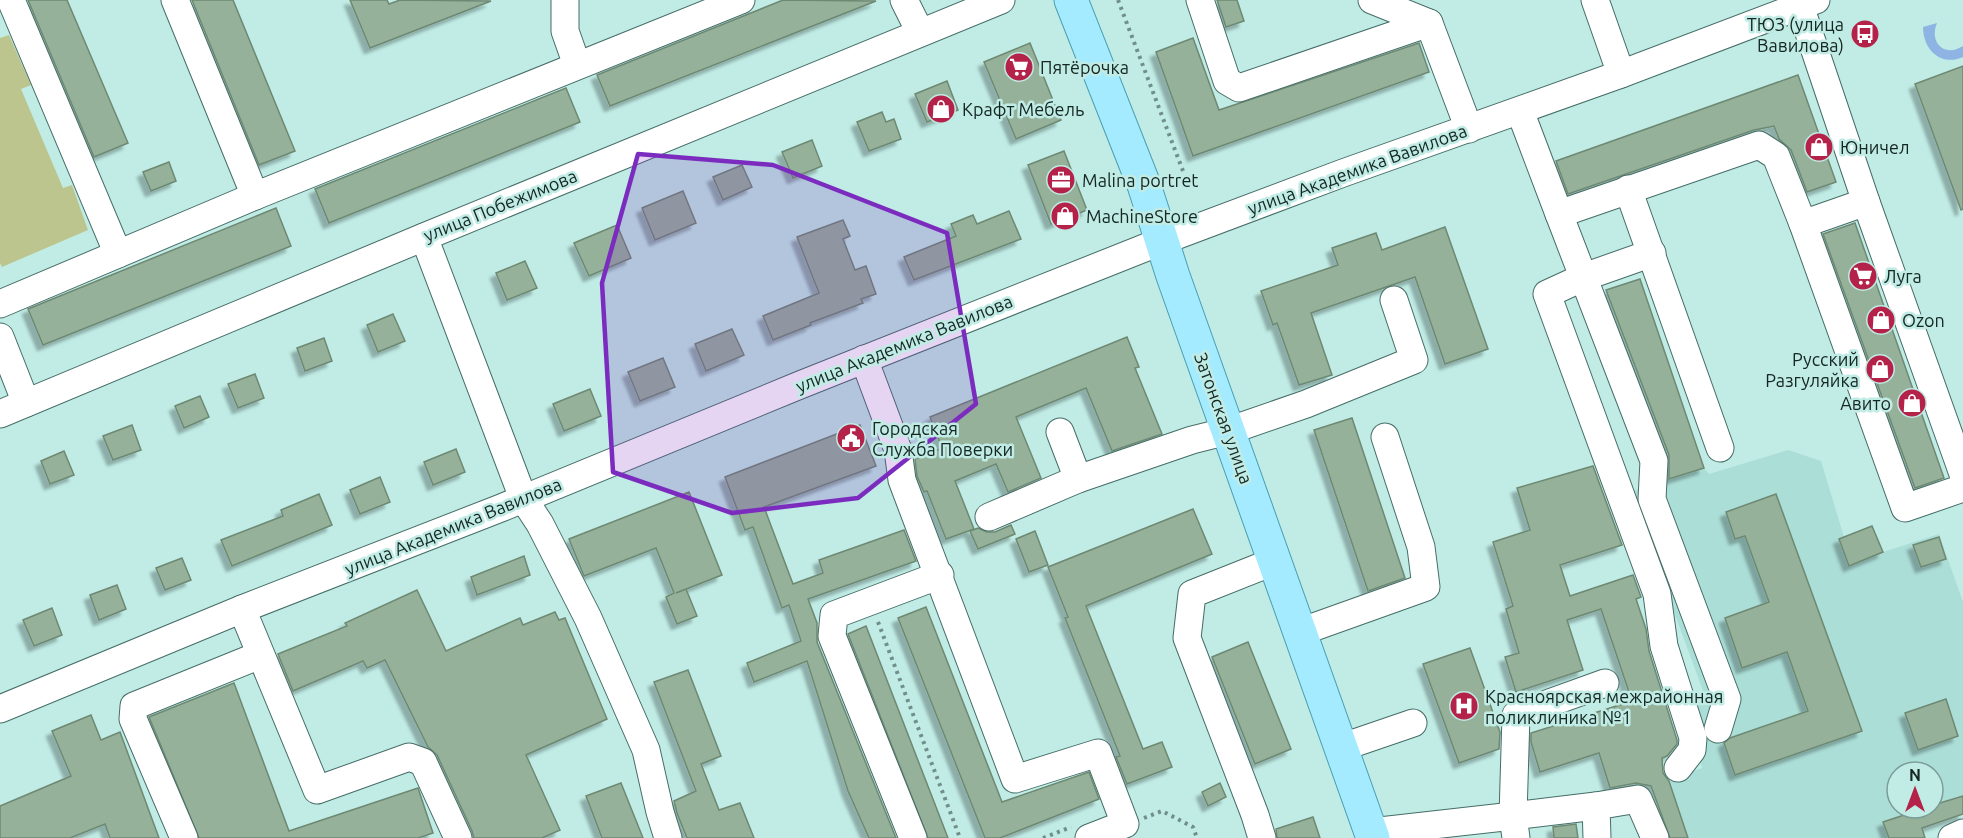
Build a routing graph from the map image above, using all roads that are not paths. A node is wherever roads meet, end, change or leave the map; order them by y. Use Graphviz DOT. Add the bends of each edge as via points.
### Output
graph roads {
  1 [pos="175,0"];
  2 [pos="565,0"];
  3 [pos="741,0"];
  4 [pos="904,0"];
  5 [pos="1001,0"];
  6 [pos="1071,0"];
  7 [pos="1200,0"];
  8 [pos="1372,0"];
  9 [pos="1595,0"];
  10 [pos="1808,3"];
  11 [pos="8,6"];
  12 [pos="1429,23"];
  13 [pos="920,32"];
  14 [pos="577,65"];
  15 [pos="1621,74"];
  16 [pos="1520,111"];
  17 [pos="1469,129"];
  18 [pos="1628,189"];
  19 [pos="255,196"];
  20 [pos="1866,202"];
  21 [pos="1559,214"];
  22 [pos="1803,224"];
  23 [pos="424,237"];
  24 [pos="1162,241"];
  25 [pos="1652,253"];
  26 [pos="118,254"];
  27 [pos="1584,277"];
  28 [pos="1394,300"];
  29 [pos="0,304"];
  30 [pos="0,337"];
  31 [pos="864,359"];
  32 [pos="26,404"];
  33 [pos="0,414"];
  34 [pos="1228,431"];
  35 [pos="1060,432"];
  36 [pos="1385,436"];
  37 [pos="1720,448"];
  38 [pos="1963,474"];
  39 [pos="1078,479"];
  40 [pos="1963,488"];
  41 [pos="523,498"];
  42 [pos="989,517"];
  43 [pos="1275,561"];
  44 [pos="940,575"];
  45 [pos="242,609"];
  46 [pos="1300,632"];
  47 [pos="260,655"];
  48 [pos="1605,683"];
  49 [pos="0,709"];
  50 [pos="1413,723"];
  51 [pos="1718,729"];
  52 [pos="1340,748"];
  53 [pos="1678,768"];
  54 [pos="1596,806"];
  55 [pos="1515,827"];
  56 [pos="1963,832"];
  57 [pos="1372,835"];
  58 [pos="184,838"];
  59 [pos="458,838"];
  60 [pos="668,838"];
  61 [pos="913,838"];
  62 [pos="1089,838"];
  63 [pos="1262,838"];
  64 [pos="1598,838"];
  65 [pos="1655,838"];
  66 [pos="1952,838"];
  1 -- 19 [label="street"];
  2 -- 14 [label="street" via="565,32"];
  3 -- 14 [label="street"];
  4 -- 13 [label="street"];
  5 -- 13 [label="street, улица Побежимова"];
  6 -- 24 [label="main road, Затонская улица"];
  7 -- 12 [label="street" via="1227,81 1239,88"];
  8 -- 12 [label="street"];
  9 -- 15 [label="street"];
  10 -- 15 [label="street, улица Академика Вавилова"];
  10 -- 20 [label="street"];
  11 -- 26 [label="street"];
  12 -- 17 [label="street"];
  13 -- 23 [label="street, улица Побежимова"];
  14 -- 19 [label="street"];
  15 -- 16 [label="street, улица Академика Вавилова"];
  16 -- 17 [label="street, улица Академика Вавилова"];
  16 -- 21 [label="street"];
  17 -- 24 [label="street, улица Академика Вавилова"];
  18 -- 21 [label="street"];
  18 -- 22 [label="street" via="1759,145 1776,156"];
  18 -- 25 [label="street"];
  19 -- 26 [label="street"];
  20 -- 22 [label="street"];
  20 -- 38 [label="street"];
  21 -- 27 [label="street"];
  22 -- 40 [label="street" via="1905,508"];
  23 -- 32 [label="street, улица Побежимова"];
  23 -- 41 [label="street"];
  24 -- 31 [label="street, улица Академика Вавилова"];
  24 -- 34 [label="main road, Затонская улица"];
  25 -- 27 [label="street"];
  25 -- 37 [label="street"];
  26 -- 29 [label="street"];
  27 -- 51 [label="street" via="1654,461 1652,499 1727,699"];
  27 -- 53 [label="street" via="1547,294 1657,594 1664,646 1693,738 1692,750"];
  28 -- 34 [label="street" via="1414,360"];
  30 -- 32 [label="street"];
  31 -- 41 [label="street, улица Академика Вавилова"];
  31 -- 44 [label="street" via="898,450 902,480"];
  32 -- 33 [label="street, улица Побежимова"];
  34 -- 39 [label="street"];
  34 -- 43 [label="main road, Затонская улица"];
  35 -- 39 [label="street"];
  36 -- 46 [label="street" via="1421,547 1426,587"];
  39 -- 42 [label="street"];
  41 -- 45 [label="street, улица Академика Вавилова"];
  41 -- 60 [label="street" via="588,618 646,750"];
  43 -- 46 [label="main road, Затонская улица"];
  43 -- 63 [label="street" via="1192,594 1187,638"];
  44 -- 61 [label="street" via="834,615 832,636"];
  44 -- 62 [label="street" via="1015,779 1098,753 1125,824"];
  45 -- 47 [label="street"];
  45 -- 49 [label="street, улица Академика Вавилова"];
  46 -- 52 [label="main road, Затонская улица"];
  47 -- 58 [label="street" via="134,706 133,719"];
  47 -- 59 [label="street" via="317,790 409,757 423,762"];
  48 -- 55 [label="street" via="1516,715"];
  50 -- 52 [label="street"];
  52 -- 57 [label="main road, Затонская улица"];
  54 -- 55 [label="street"];
  54 -- 64 [label="street"];
  54 -- 65 [label="street" via="1638,799"];
  55 -- 57 [label="street"];
  56 -- 66 [label="street"];
}
